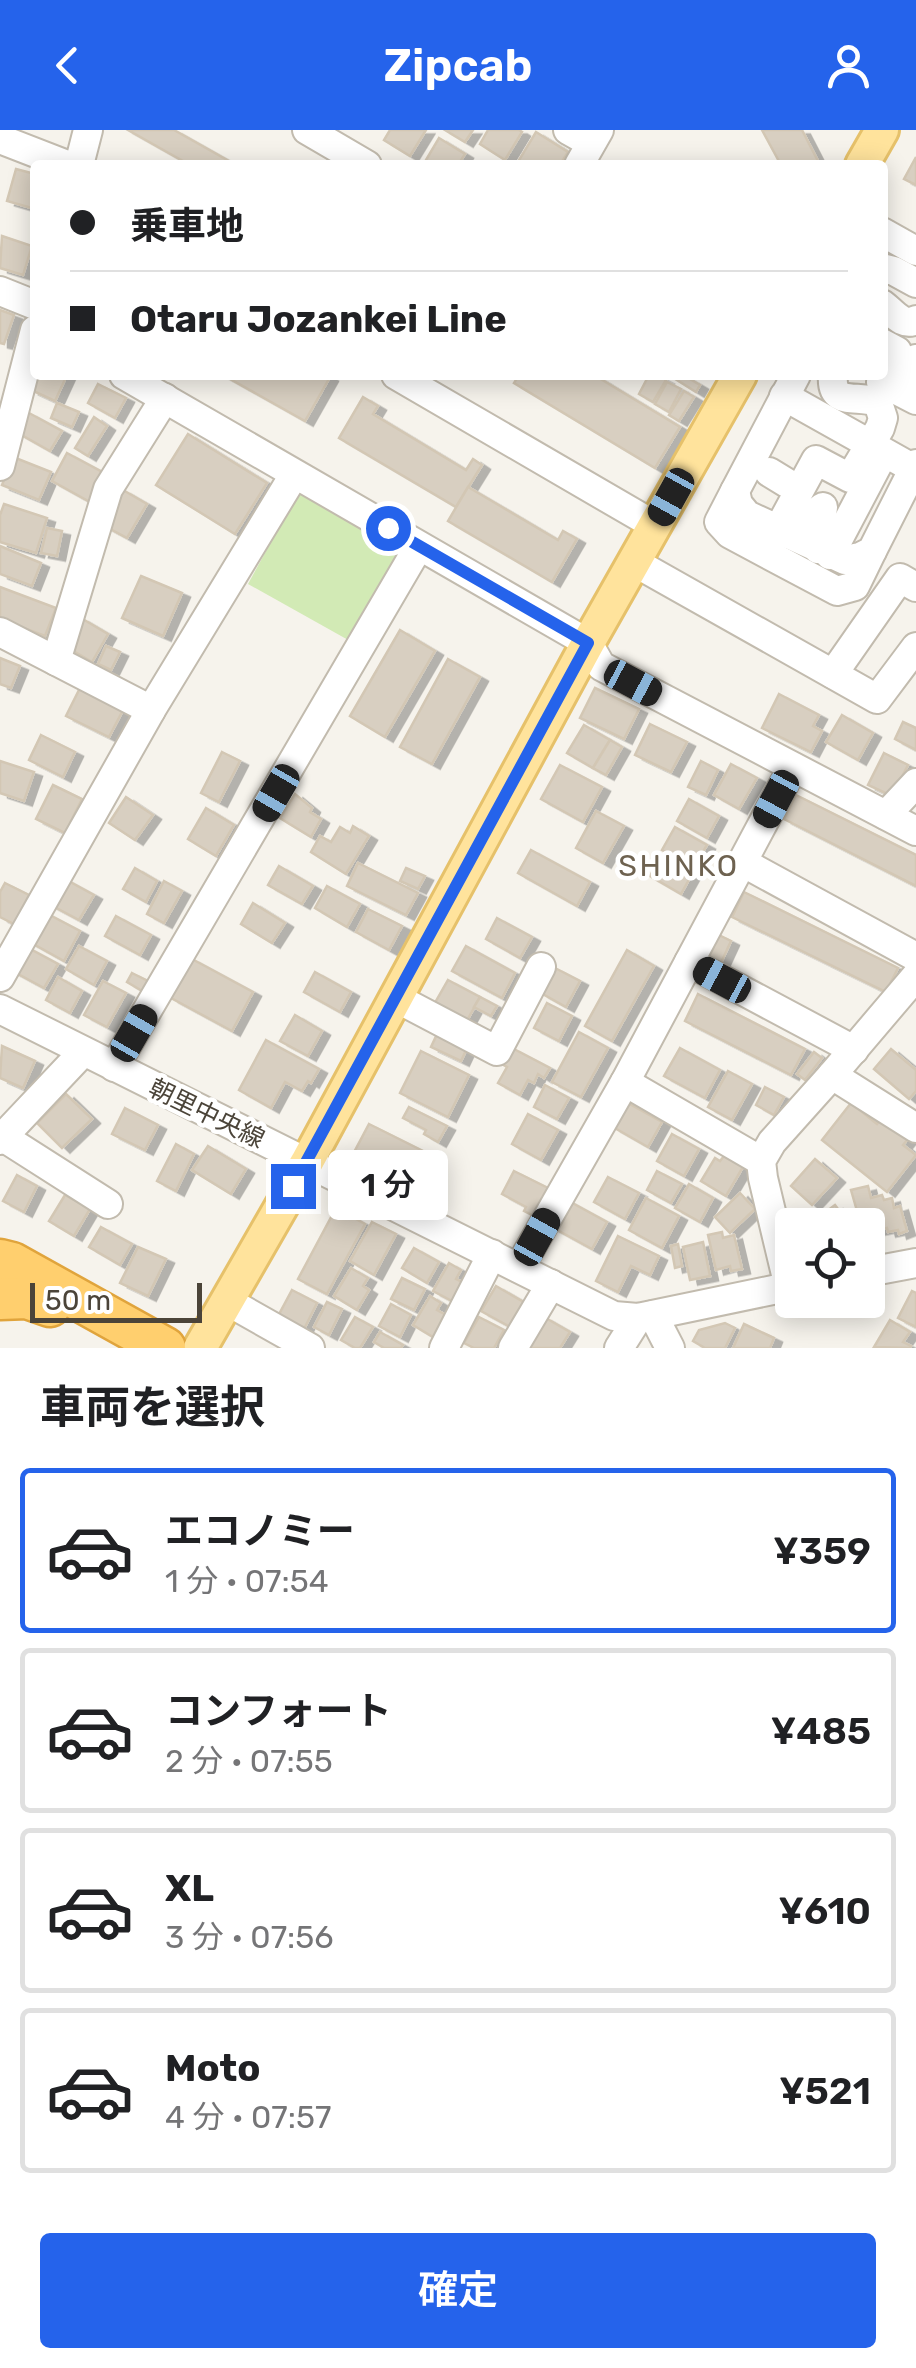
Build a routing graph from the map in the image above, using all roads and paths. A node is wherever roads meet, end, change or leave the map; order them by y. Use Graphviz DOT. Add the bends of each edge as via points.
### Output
graph roads {
  1 [pos="88,130"];
  2 [pos="882,130"];
  3 [pos="324,134"];
  4 [pos="0,139"];
  5 [pos="54,160"];
  6 [pos="80,160"];
  7 [pos="360,160"];
  8 [pos="865,160"];
  9 [pos="888,235"];
  10 [pos="916,250"];
  11 [pos="888,270"];
  12 [pos="916,283"];
  13 [pos="0,291"];
  14 [pos="30,303"];
  15 [pos="888,309"];
  16 [pos="916,320"];
  17 [pos="888,346"];
  18 [pos="30,349"];
  19 [pos="916,359"];
  20 [pos="888,368"];
  21 [pos="133,380"];
  22 [pos="405,380"];
  23 [pos="732,380"];
  24 [pos="832,380"];
  25 [pos="882,380"];
  26 [pos="916,385"];
  27 [pos="790,386"];
  28 [pos="165,398"];
  29 [pos="916,400"];
  30 [pos="822,418"];
  31 [pos="876,448"];
  32 [pos="0,466"];
  33 [pos="915,468"];
  34 [pos="294,474"];
  35 [pos="828,490"];
  36 [pos="735,491"];
  37 [pos="855,505"];
  38 [pos="654,526"];
  39 [pos="777,529"];
  40 [pos="419,546"];
  41 [pos="872,551"];
  42 [pos="824,552"];
  43 [pos="634,562"];
  44 [pos="916,587"];
  45 [pos="0,632"];
  46 [pos="588,643"];
  47 [pos="916,647"];
  48 [pos="56,661"];
  49 [pos="832,674"];
  50 [pos="152,710"];
  51 [pos="793,767"];
  52 [pos="916,783"];
  53 [pos="886,815"];
  54 [pos="916,831"];
  55 [pos="742,862"];
  56 [pos="916,957"];
  57 [pos="689,962"];
  58 [pos="541,967"];
  59 [pos="916,976"];
  60 [pos="0,977"];
  61 [pos="396,998"];
  62 [pos="0,1009"];
  63 [pos="854,1050"];
  64 [pos="83,1052"];
  65 [pos="114,1068"];
  66 [pos="832,1076"];
  67 [pos="625,1082"];
  68 [pos="916,1128"];
  69 [pos="2,1138"];
  70 [pos="761,1161"];
  71 [pos="307,1162"];
  72 [pos="108,1204"];
  73 [pos="775,1229"];
  74 [pos="492,1254"];
  75 [pos="0,1260"];
  76 [pos="916,1263"];
  77 [pos="519,1268"];
  78 [pos="885,1269"];
  79 [pos="551,1284"];
  80 [pos="0,1285"];
  81 [pos="775,1290"];
  82 [pos="0,1298"];
  83 [pos="227,1300"];
  84 [pos="50,1306"];
  85 [pos="645,1316"];
  86 [pos="118,1348"];
  87 [pos="166,1348"];
  88 [pos="200,1348"];
  89 [pos="310,1348"];
  90 [pos="444,1348"];
  91 [pos="512,1348"];
  92 [pos="619,1348"];
  93 [pos="670,1348"];
  1 -- 6 [label="street"];
  2 -- 8 [label="main road"];
  3 -- 7 [label="street"];
  4 -- 5 [label="street"];
  9 -- 10 [label="street"];
  11 -- 12 [label="street"];
  13 -- 14 [label="street"];
  15 -- 16 [label="street" via="900,320"];
  17 -- 20 [label="street" via="897,350"];
  18 -- 32 [label="street"];
  19 -- 26 [label="street" via="909,376"];
  21 -- 28 [label="street"];
  22 -- 38 [label="street"];
  23 -- 38 [label="main road"];
  24 -- 31 [label="street" via="846,399 870,399 882,409"];
  25 -- 29 [label="street"];
  27 -- 30 [label="street"];
  27 -- 36 [label="street"];
  28 -- 34 [label="street"];
  28 -- 48 [label="street" via="108,489"];
  30 -- 31 [label="street"];
  30 -- 39 [label="street" via="778,477"];
  31 -- 33 [label="street"];
  31 -- 37 [label="street"];
  31 -- 39 [label="street" via="850,478 816,460"];
  33 -- 41 [label="street"];
  34 -- 40 [label="street"];
  34 -- 50 [label="street"];
  35 -- 37 [label="street"];
  36 -- 39 [label="street" via="747,515"];
  36 -- 41 [label="street" via="719,522 730,534 837,590 855,586"];
  37 -- 42 [label="street"];
  38 -- 43 [label="main road"];
  39 -- 42 [label="street"];
  39 -- 42 [label="street" via="823,508"];
  40 -- 46 [label="street"];
  40 -- 65 [label="street"];
  41 -- 42 [label="street" via="845,560"];
  43 -- 46 [label="main road"];
  43 -- 49 [label="street"];
  44 -- 49 [label="street" via="900,578"];
  45 -- 48 [label="street"];
  46 -- 51 [label="street" via="600,666"];
  46 -- 61 [label="main road"];
  47 -- 49 [label="street" via="876,699"];
  48 -- 50 [label="street"];
  50 -- 60 [label="street"];
  51 -- 53 [label="street"];
  51 -- 55 [label="street"];
  52 -- 53 [label="street"];
  53 -- 54 [label="street"];
  55 -- 56 [label="street"];
  55 -- 57 [label="street"];
  57 -- 63 [label="street"];
  57 -- 67 [label="street"];
  58 -- 61 [label="street" via="497,1051"];
  59 -- 63 [label="street"];
  61 -- 71 [label="main road"];
  62 -- 64 [label="street, 朝里中央線"];
  63 -- 66 [label="street"];
  64 -- 65 [label="street, 朝里中央線"];
  64 -- 69 [label="street"];
  65 -- 71 [label="street, 朝里中央線"];
  66 -- 68 [label="street"];
  66 -- 70 [label="street"];
  67 -- 70 [label="street"];
  67 -- 77 [label="street"];
  69 -- 72 [label="street"];
  70 -- 73 [label="street"];
  71 -- 74 [label="street, 朝里中央線"];
  71 -- 83 [label="main road"];
  74 -- 77 [label="street, 朝里中央線"];
  74 -- 90 [label="street"];
  75 -- 87 [label="highway"];
  76 -- 78 [label="street"];
  77 -- 79 [label="street, 朝里中央線"];
  79 -- 85 [label="street, 朝里中央線" via="614,1316"];
  79 -- 91 [label="street"];
  80 -- 84 [label="highway"];
  81 -- 85 [label="street"];
  82 -- 84 [label="highway"];
  83 -- 88 [label="main road"];
  83 -- 89 [label="street"];
  84 -- 86 [label="highway"];
  85 -- 92 [label="street"];
  85 -- 93 [label="street"];
}
